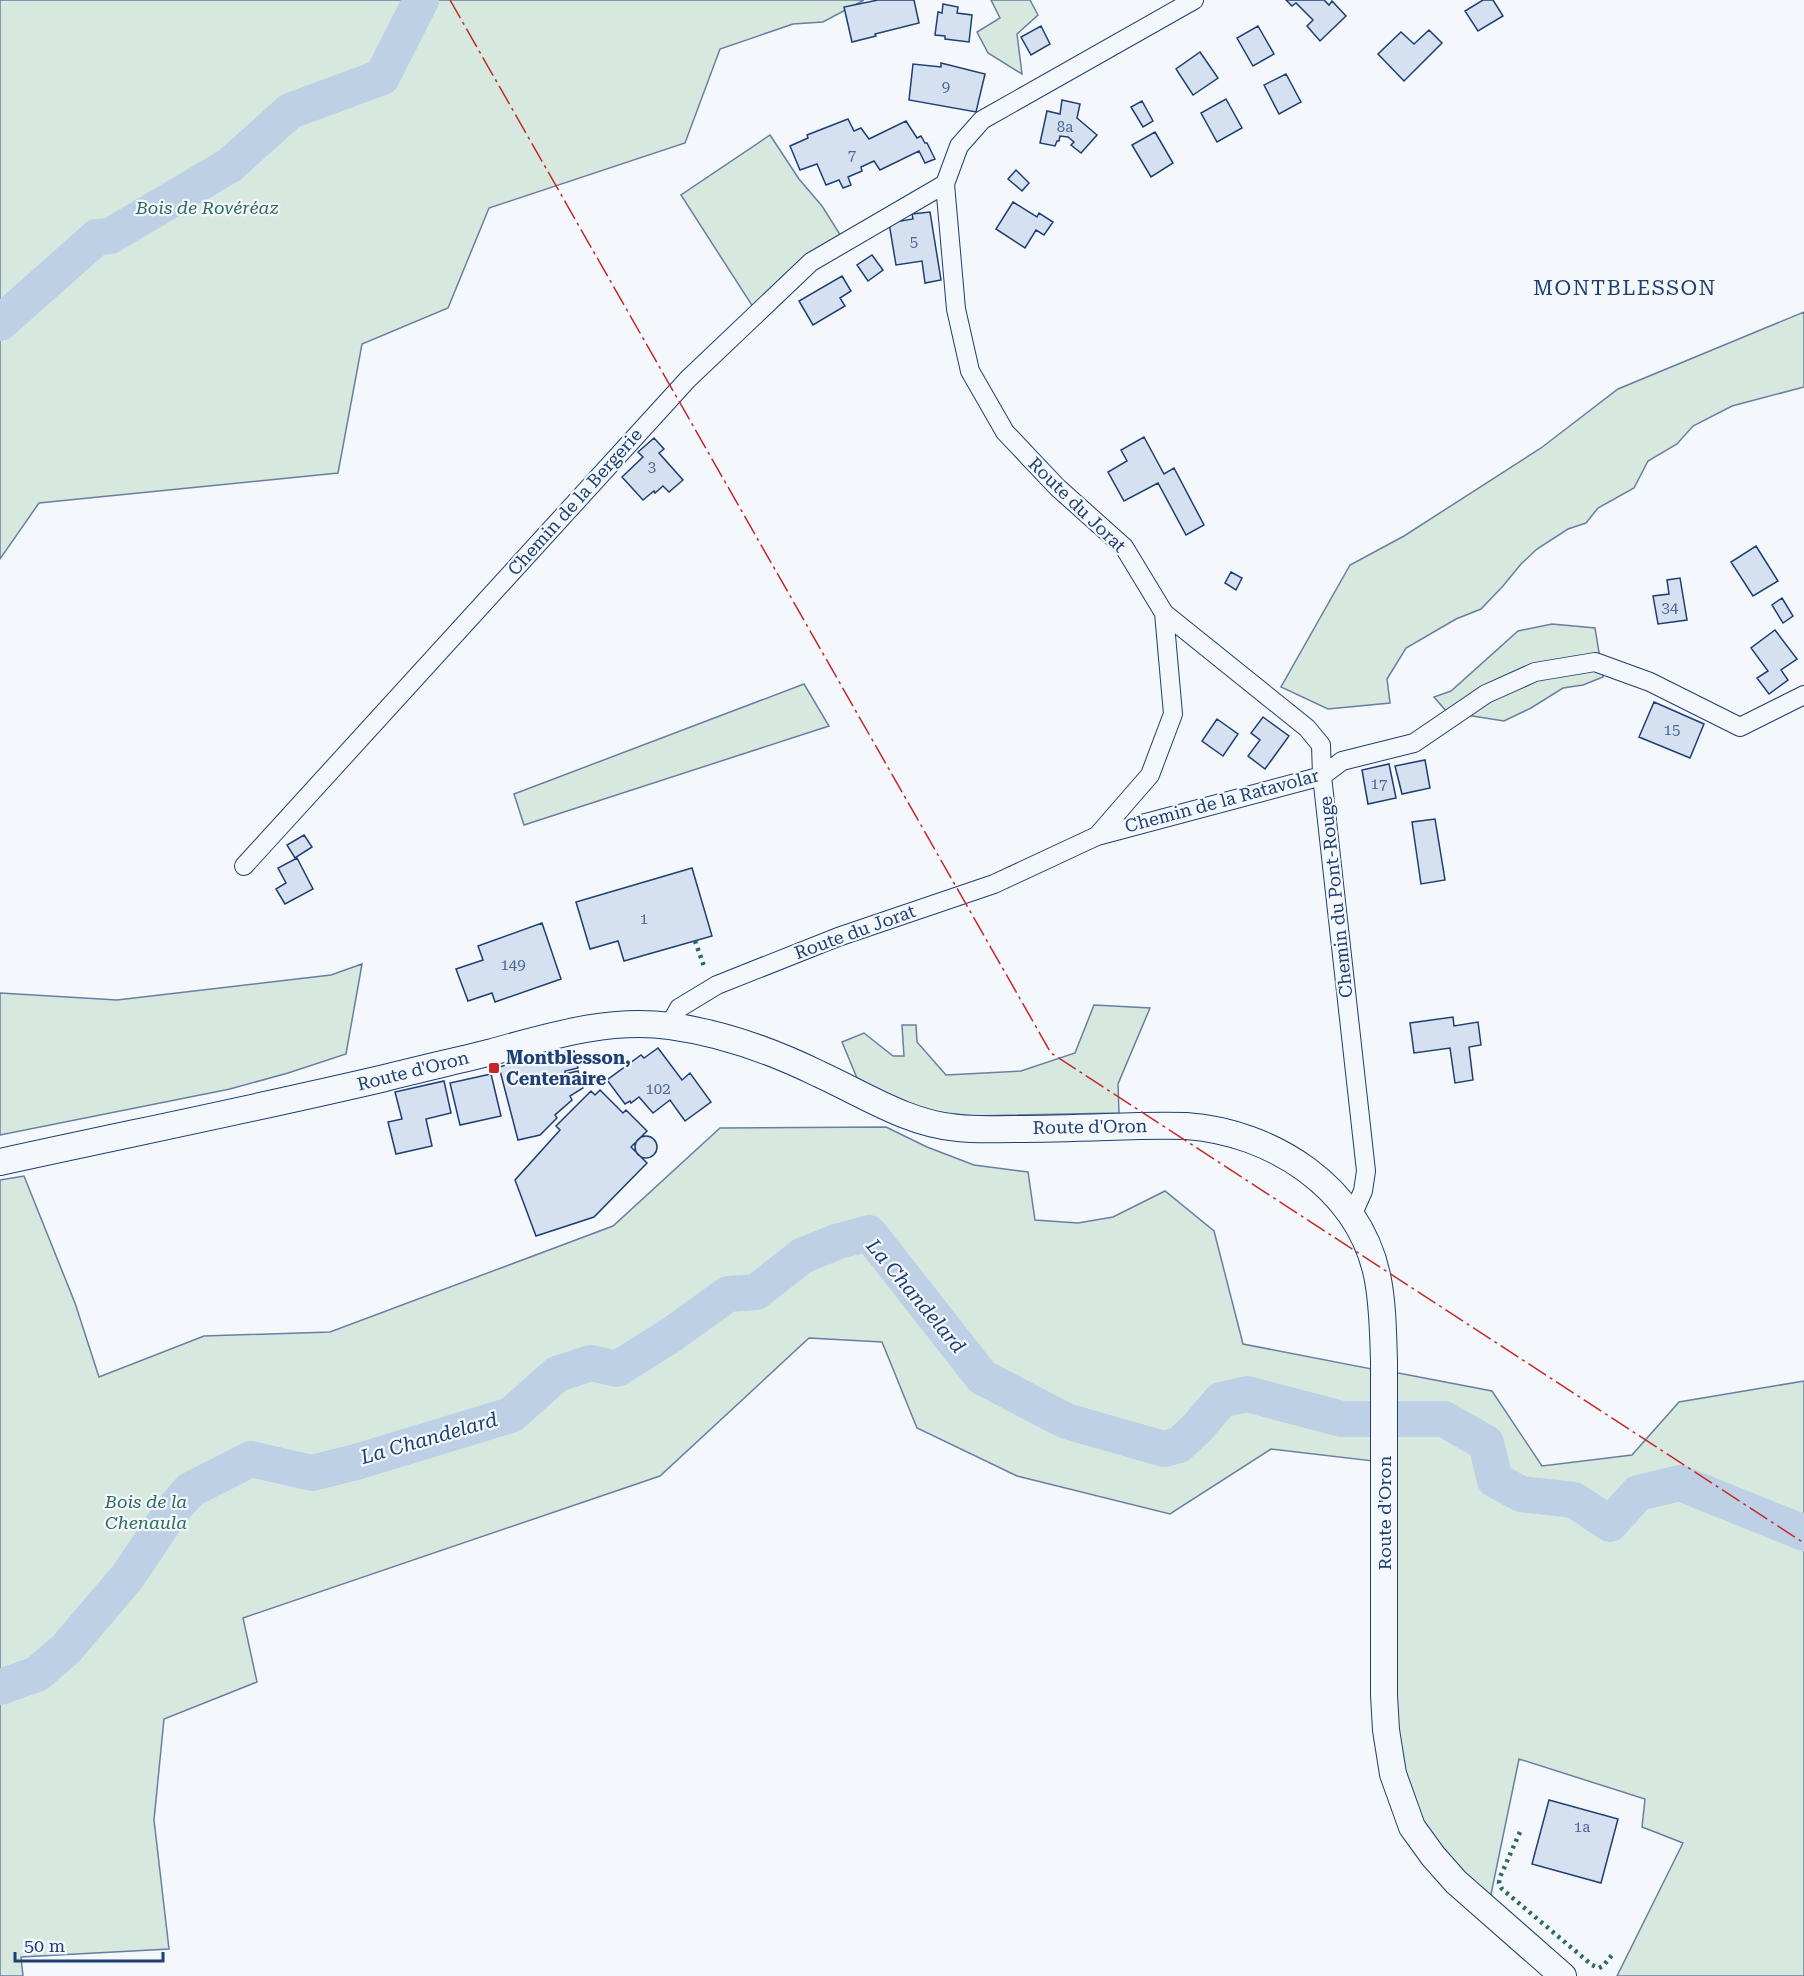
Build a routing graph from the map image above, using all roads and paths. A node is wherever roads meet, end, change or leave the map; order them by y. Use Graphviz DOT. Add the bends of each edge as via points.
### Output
graph roads {
  1 [pos="1194,0"];
  2 [pos="945,184"];
  3 [pos="1164,612"];
  4 [pos="1804,695"];
  5 [pos="1322,776"];
  6 [pos="1097,836"];
  7 [pos="244,866"];
  8 [pos="669,1026"];
  9 [pos="0,1162"];
  10 [pos="1352,1216"];
  11 [pos="1563,1976"];
  1 -- 2 [label="street, Route du Jorat" via="982,120 959,146"];
  2 -- 3 [label="street, Route du Jorat" via="956,309 970,371 1005,432 1057,487 1124,547"];
  2 -- 7 [label="street, Chemin de la Bergerie" via="811,262 688,378"];
  3 -- 5 [label="street, Chemin du Pont-Rouge" via="1307,728 1321,745"];
  3 -- 6 [label="street, Route du Jorat" via="1173,714 1150,775"];
  4 -- 5 [label="street, Chemin de la Ratavolar" via="1740,727 1650,682 1595,663 1535,672 1486,694 1414,743 1342,761"];
  5 -- 6 [label="street, Chemin de la Ratavolar"];
  5 -- 10 [label="street, Chemin du Pont-Rouge" via="1366,1171 1363,1191"];
  6 -- 8 [label="street, Route du Jorat" via="994,884 838,937 717,985 680,1008"];
  8 -- 9 [label="main road, Route d'Oron" via="609,1025 567,1031 315,1094"];
  8 -- 10 [label="main road, Route d'Oron" via="780,1056 931,1124 953,1128 1187,1126 1237,1135 1278,1151 1305,1168 1323,1181"];
  10 -- 11 [label="main road, Route d'Oron" via="1367,1243 1377,1275 1382,1313 1384,1695 1389,1755 1401,1799 1412,1827 1456,1882"];
}
